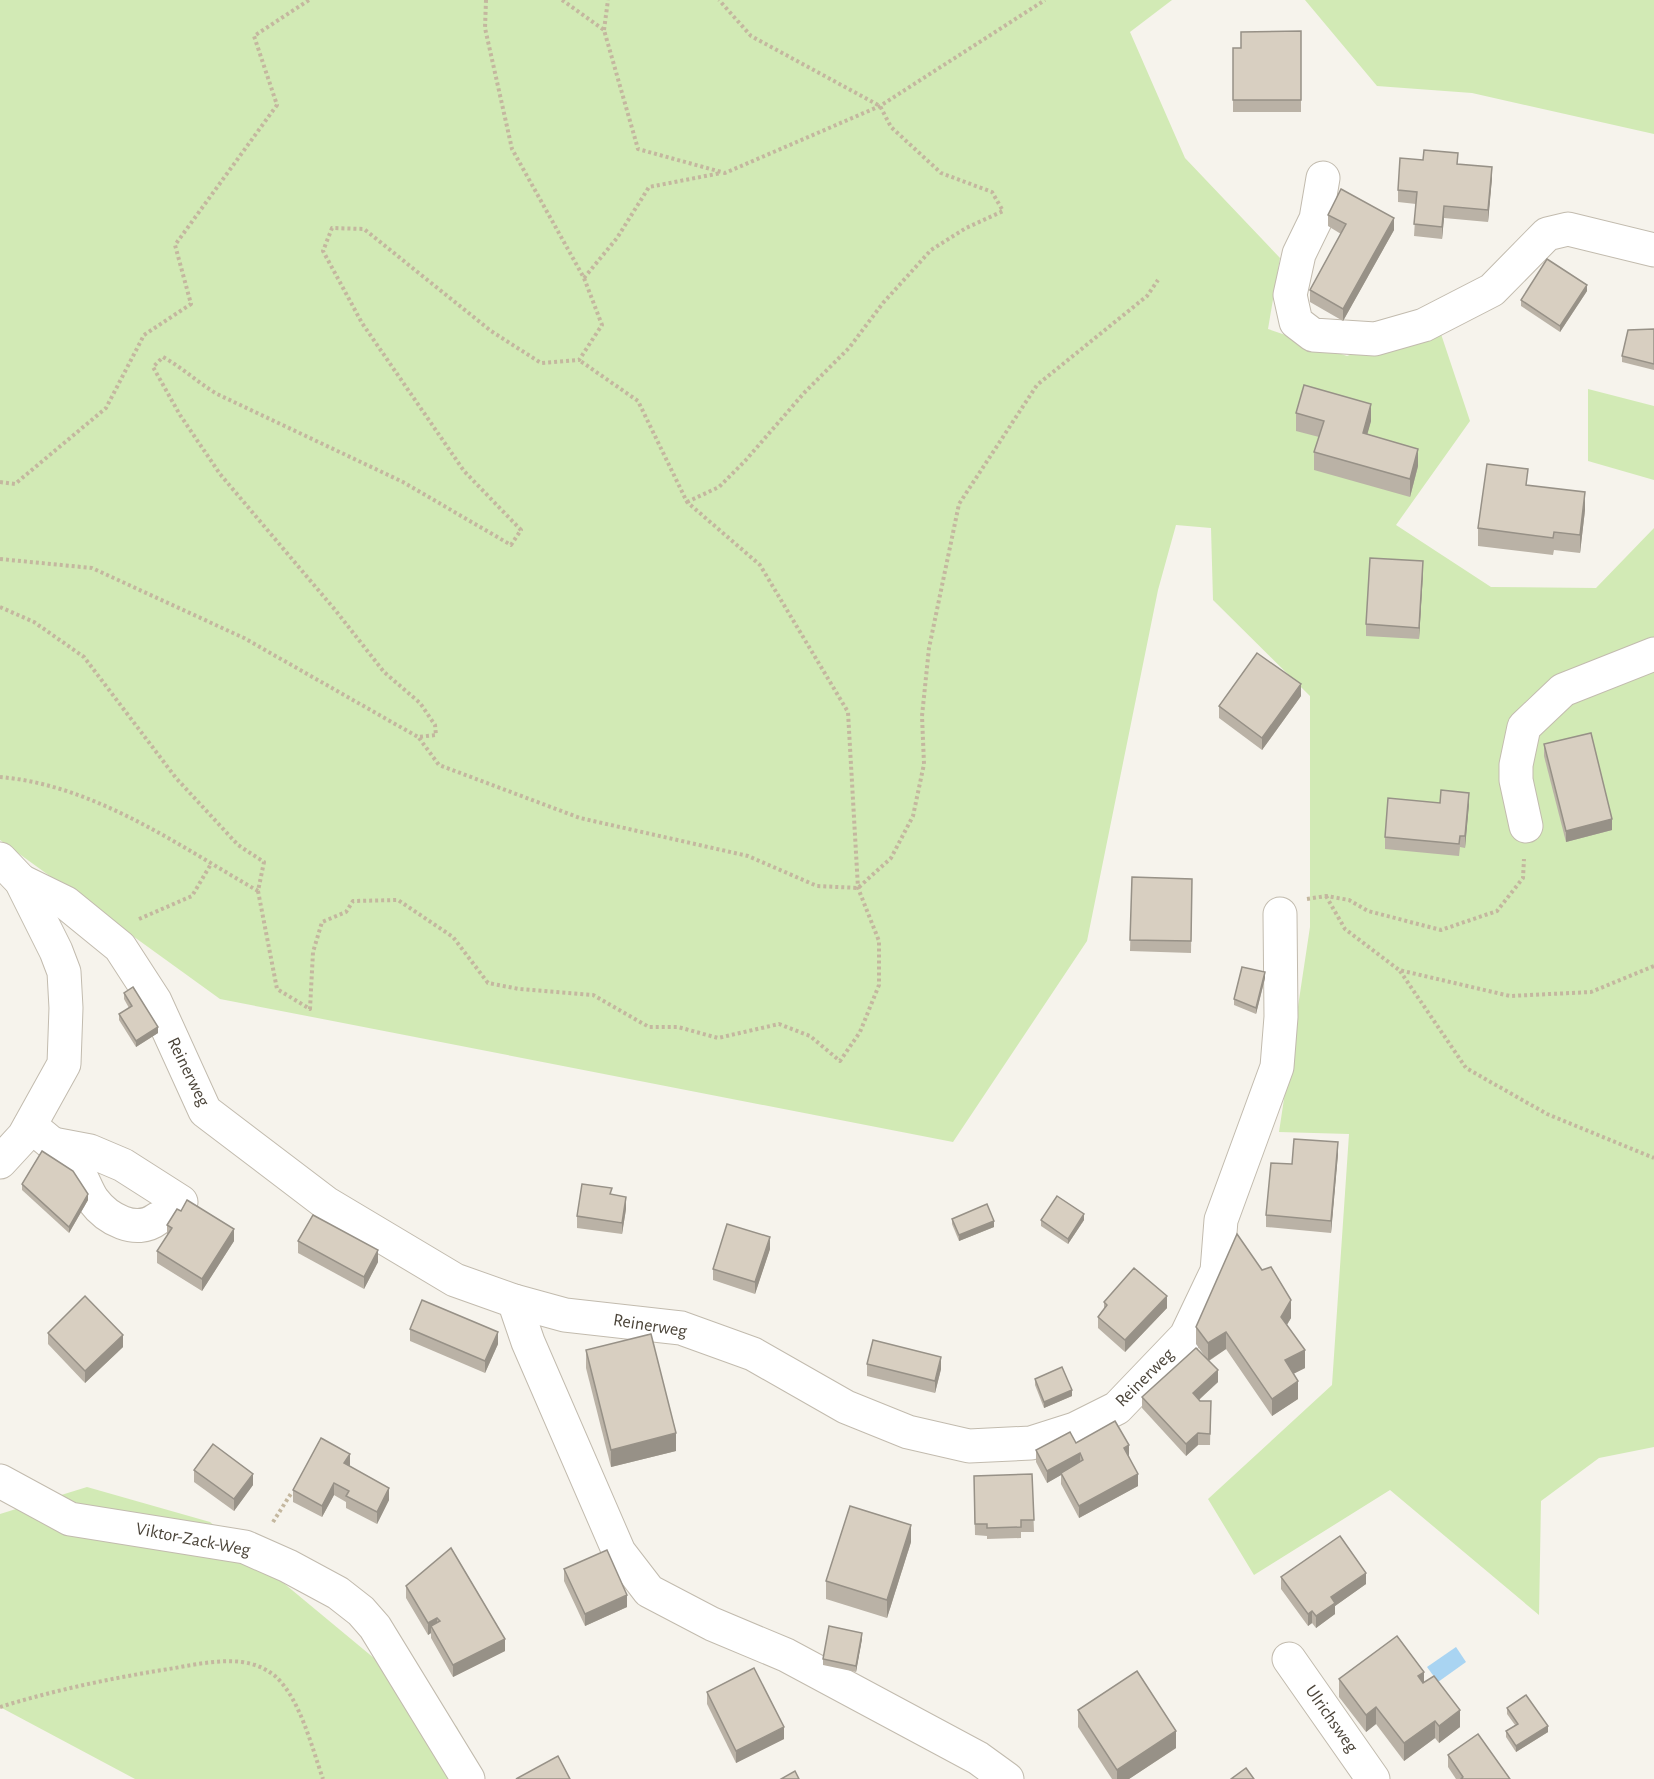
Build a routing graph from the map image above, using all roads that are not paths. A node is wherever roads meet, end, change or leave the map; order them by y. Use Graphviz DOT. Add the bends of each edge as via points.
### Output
graph roads {
  1 [pos="1323,178"];
  2 [pos="1654,250"];
  3 [pos="1654,654"];
  4 [pos="1526,826"];
  5 [pos="10,870"];
  6 [pos="1280,914"];
  7 [pos="41,1135"];
  8 [pos="0,1162"];
  9 [pos="514,1301"];
  10 [pos="0,1481"];
  11 [pos="1289,1659"];
  12 [pos="468,1779"];
  13 [pos="1007,1779"];
  14 [pos="1373,1779"];
  1 -- 2 [label="street" via="1316,219 1299,254 1290,295 1296,322 1313,335 1375,339 1424,326 1492,290 1547,234 1568,229"];
  3 -- 4 [label="street" via="1563,690 1524,727 1516,765"];
  5 -- 7 [label="street" via="64,972 64,1064"];
  5 -- 9 [label="street, Reinerweg" via="66,903 120,947 155,1001 205,1111 326,1203 455,1280"];
  6 -- 9 [label="street, Reinerweg" via="1281,1017 1277,1067 1221,1220 1216,1271 1186,1336 1117,1408 1075,1429 1031,1443 969,1446 908,1432 846,1407 753,1354 681,1328 565,1315"];
  7 -- 7 [label="street" via="123,1166 169,1210 149,1225 134,1226 111,1218 93,1200 76,1168"];
  7 -- 8 [label="street" via="24,1136"];
  9 -- 13 [label="street" via="619,1552 650,1591 712,1624 786,1654 978,1758"];
  10 -- 12 [label="street, Viktor-Zack-Weg" via="70,1519 245,1547 338,1593 375,1627"];
  11 -- 14 [label="street, Ulrichsweg"];
}
